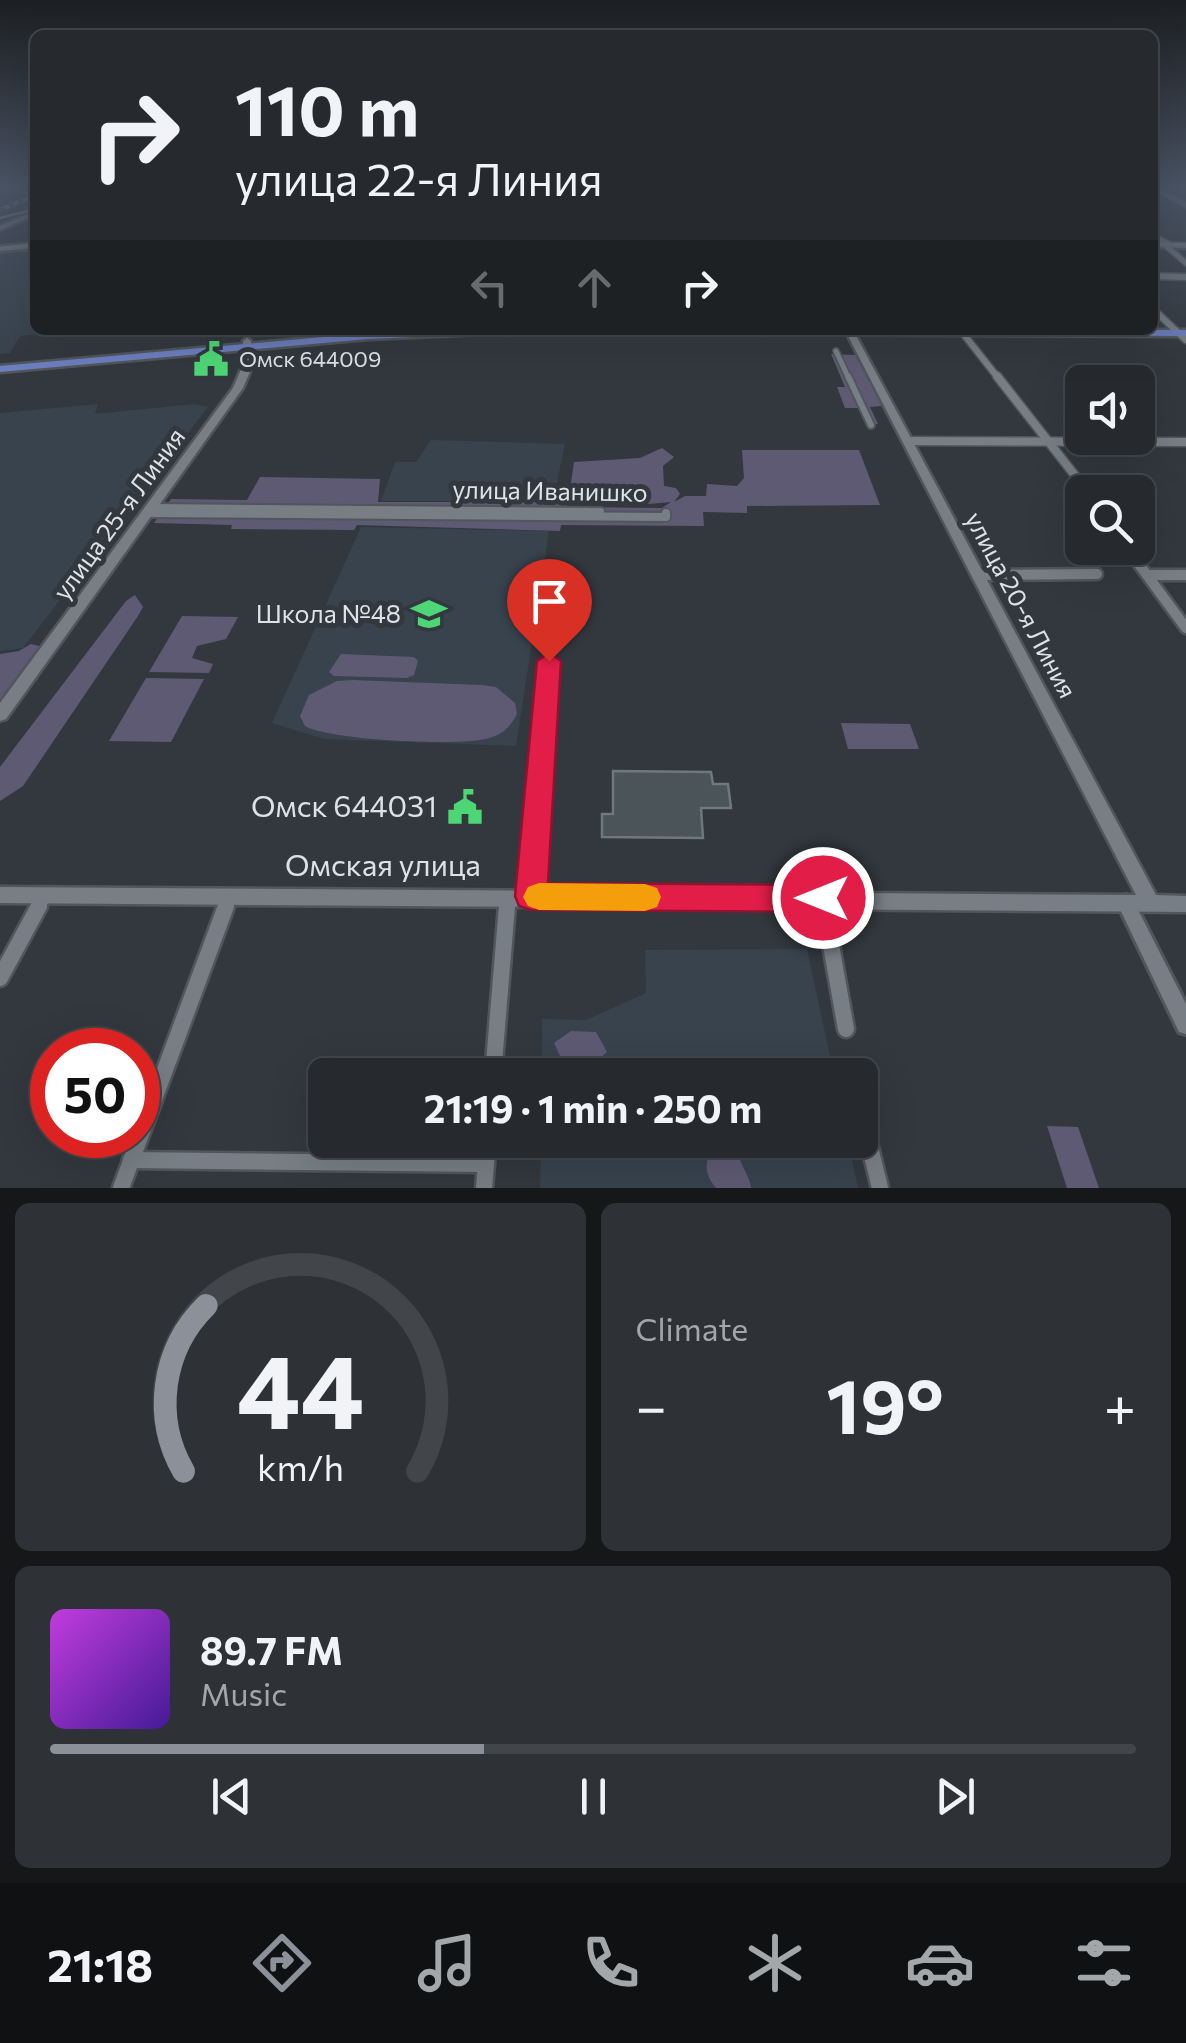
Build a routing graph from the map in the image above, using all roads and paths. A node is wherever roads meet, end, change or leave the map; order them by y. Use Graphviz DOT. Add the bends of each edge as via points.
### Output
graph roads {
  1 [pos="1163,242"];
  2 [pos="1158,245"];
  3 [pos="30,246"];
  4 [pos="1168,246"];
  5 [pos="1186,246"];
  6 [pos="0,249"];
  7 [pos="1186,262"];
  8 [pos="1158,276"];
  9 [pos="1186,276"];
  10 [pos="1158,313"];
  11 [pos="1182,332"];
  12 [pos="312,335"];
  13 [pos="362,335"];
  14 [pos="853,335"];
  15 [pos="965,335"];
  16 [pos="248,339"];
  17 [pos="836,351"];
  18 [pos="0,366"];
  19 [pos="871,424"];
  20 [pos="907,441"];
  21 [pos="1051,442"];
  22 [pos="1186,442"];
  23 [pos="1075,475"];
  24 [pos="150,510"];
  25 [pos="1140,565"];
  26 [pos="1097,574"];
  27 [pos="1147,574"];
  28 [pos="977,575"];
  29 [pos="1186,575"];
  30 [pos="1186,628"];
  31 [pos="549,661"];
  32 [pos="0,715"];
  33 [pos="46,894"];
  34 [pos="0,895"];
  35 [pos="230,895"];
  36 [pos="508,896"];
  37 [pos="531,896"];
  38 [pos="823,898"];
  39 [pos="1126,903"];
  40 [pos="1150,903"];
  41 [pos="1186,904"];
  42 [pos="0,978"];
  43 [pos="1186,1025"];
  44 [pos="846,1029"];
  45 [pos="494,1058"];
  46 [pos="486,1158"];
  47 [pos="873,1158"];
  48 [pos="131,1160"];
  49 [pos="486,1164"];
  50 [pos="121,1188"];
  51 [pos="484,1188"];
  52 [pos="880,1188"];
  1 -- 4 [label="street"];
  2 -- 4 [label="main road"];
  3 -- 6 [label="street"];
  4 -- 5 [label="main road"];
  4 -- 7 [label="street"];
  8 -- 9 [label="street"];
  10 -- 11 [label="street"];
  12 -- 16 [label="main road"];
  13 -- 16 [label="main road"];
  14 -- 20 [label="main road, улица 20-я Линия"];
  15 -- 21 [label="street"];
  16 -- 18 [label="main road"];
  16 -- 24 [label="main road, улица 25-я Линия" via="238,388"];
  17 -- 19 [label="street"];
  20 -- 21 [label="street"];
  20 -- 28 [label="main road, улица 20-я Линия"];
  21 -- 22 [label="street"];
  21 -- 23 [label="street"];
  24 -- 24 [label="street, улица Иванишко" via="666,517 666,512"];
  24 -- 32 [label="main road, улица 25-я Линия"];
  25 -- 27 [label="street"];
  26 -- 28 [label="street"];
  27 -- 29 [label="street"];
  27 -- 30 [label="street"];
  28 -- 40 [label="main road, улица 20-я Линия"];
  31 -- 37 [label="street"];
  33 -- 34 [label="main road, Омская улица"];
  33 -- 35 [label="main road, Омская улица"];
  33 -- 42 [label="street"];
  35 -- 36 [label="main road, Омская улица"];
  35 -- 48 [label="street"];
  36 -- 37 [label="main road, Омская улица"];
  36 -- 45 [label="street"];
  37 -- 38 [label="main road, Омская улица"];
  38 -- 39 [label="main road, Омская улица"];
  38 -- 44 [label="street"];
  39 -- 40 [label="main road, Омская улица"];
  39 -- 43 [label="street"];
  40 -- 41 [label="main road, Омская улица"];
  46 -- 49 [label="street"];
  47 -- 52 [label="street"];
  48 -- 49 [label="street"];
  48 -- 50 [label="street"];
  49 -- 51 [label="street"];
}
